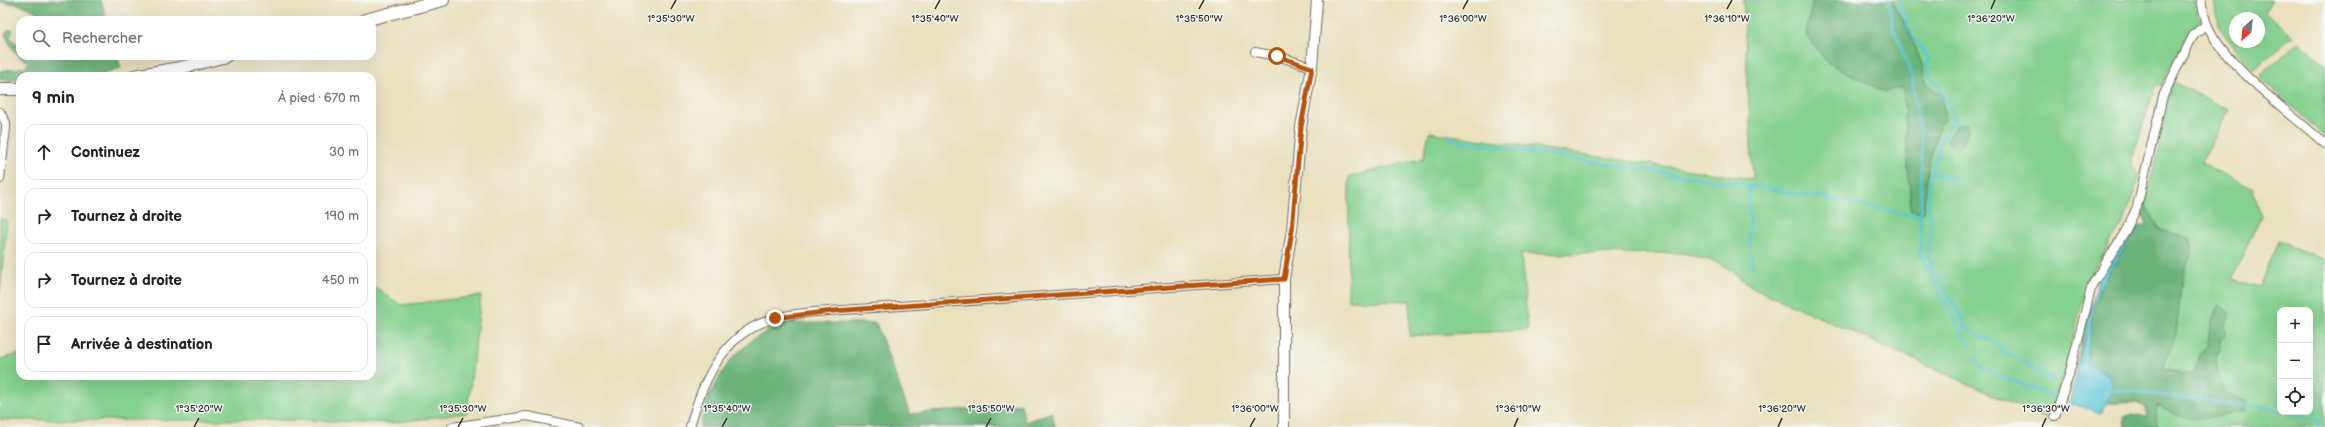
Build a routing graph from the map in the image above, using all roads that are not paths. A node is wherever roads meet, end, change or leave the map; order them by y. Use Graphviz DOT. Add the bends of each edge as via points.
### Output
graph roads {
  1 [pos="443,0"];
  2 [pos="1317,0"];
  3 [pos="2201,0"];
  4 [pos="376,17"];
  5 [pos="2207,24"];
  6 [pos="1255,52"];
  7 [pos="211,60"];
  8 [pos="1312,68"];
  9 [pos="157,72"];
  10 [pos="0,89"];
  11 [pos="16,89"];
  12 [pos="0,112"];
  13 [pos="2325,144"];
  14 [pos="0,179"];
  15 [pos="1284,279"];
  16 [pos="2055,416"];
  17 [pos="452,427"];
  18 [pos="580,427"];
  19 [pos="690,427"];
  20 [pos="1284,427"];
  1 -- 4 [label="main road"];
  2 -- 8 [label="street"];
  3 -- 5 [label="street"];
  5 -- 13 [label="street" via="2220,45 2256,84"];
  5 -- 16 [label="street" via="2194,34 2163,96 2137,206 2126,230 2093,281 2069,375"];
  6 -- 8 [label="street" via="1277,56"];
  7 -- 9 [label="main road"];
  8 -- 15 [label="street" via="1301,127 1292,230"];
  10 -- 11 [label="main road"];
  12 -- 14 [label="street" via="6,123"];
  15 -- 19 [label="street" via="821,312 775,318 748,330 726,350 704,385"];
  15 -- 20 [label="street"];
  17 -- 18 [label="street" via="527,416"];
}
